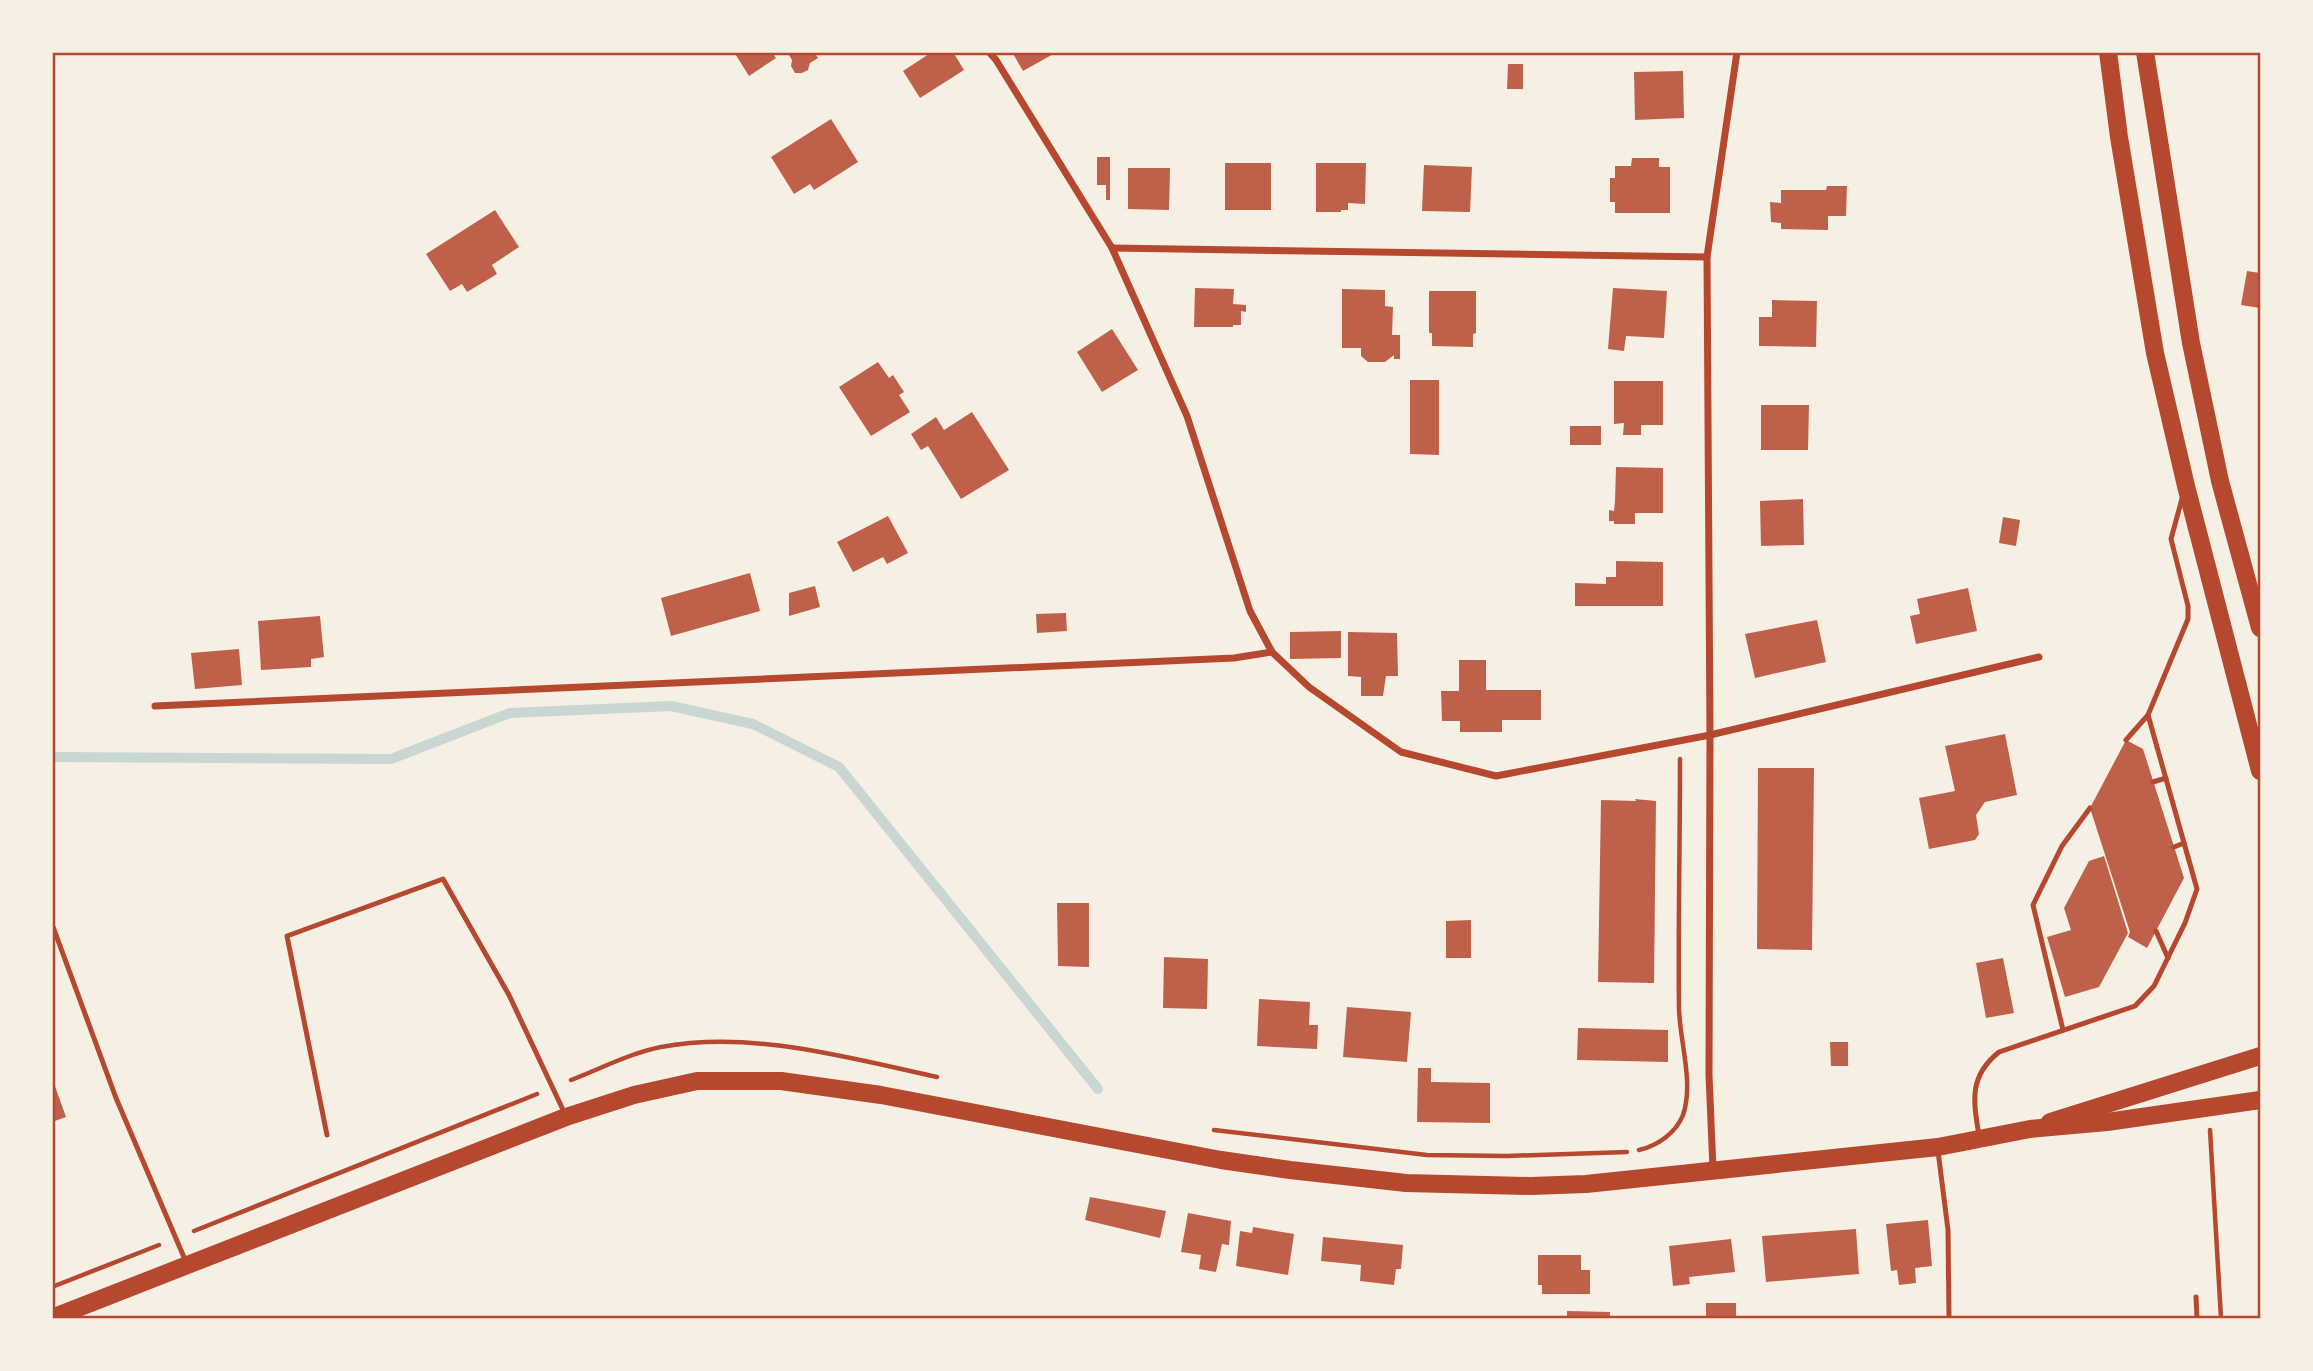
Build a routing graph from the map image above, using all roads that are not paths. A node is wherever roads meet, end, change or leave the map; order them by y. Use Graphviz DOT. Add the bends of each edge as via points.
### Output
graph roads {
  1 [pos="989,52"];
  2 [pos="1737,52"];
  3 [pos="2108,52"];
  4 [pos="2145,52"];
  5 [pos="1112,248"];
  6 [pos="1707,257"];
  7 [pos="2186,486"];
  8 [pos="2260,628"];
  9 [pos="1272,652"];
  10 [pos="2039,657"];
  11 [pos="155,706"];
  12 [pos="2148,715"];
  13 [pos="1710,735"];
  14 [pos="2126,740"];
  15 [pos="2260,771"];
  16 [pos="2166,779"];
  17 [pos="2153,782"];
  18 [pos="2091,808"];
  19 [pos="2184,844"];
  20 [pos="2174,847"];
  21 [pos="52,924"];
  22 [pos="2156,931"];
  23 [pos="2168,958"];
  24 [pos="2063,1030"];
  25 [pos="2260,1056"];
  26 [pos="2260,1100"];
  27 [pos="566,1117"];
  28 [pos="2030,1129"];
  29 [pos="327,1135"];
  30 [pos="1980,1139"];
  31 [pos="1938,1147"];
  32 [pos="1713,1171"];
  33 [pos="188,1265"];
  34 [pos="2196,1297"];
  35 [pos="52,1318"];
  36 [pos="1949,1318"];
  37 [pos="2197,1318"];
  1 -- 5 [label="street"];
  2 -- 6 [label="street"];
  3 -- 7 [label="main road" via="2155,353"];
  4 -- 8 [label="main road" via="2191,343 2220,481"];
  5 -- 6 [label="street"];
  5 -- 9 [label="street" via="1186,416 1250,611"];
  6 -- 13 [label="street"];
  7 -- 12 [label="lane" via="2171,539 2189,619"];
  7 -- 15 [label="main road"];
  9 -- 11 [label="street" via="1220,659"];
  9 -- 13 [label="street" via="1309,687 1401,752 1496,776"];
  10 -- 13 [label="street"];
  12 -- 14 [label="lane"];
  12 -- 16 [label="lane"];
  13 -- 32 [label="street"];
  16 -- 17 [label="lane"];
  16 -- 19 [label="lane"];
  18 -- 24 [label="lane" via="2062,846 2033,905"];
  19 -- 20 [label="lane"];
  19 -- 23 [label="lane" via="2197,890"];
  21 -- 33 [label="lane" via="116,1098"];
  22 -- 23 [label="lane"];
  23 -- 24 [label="lane" via="2154,986 2136,1006"];
  24 -- 30 [label="lane" via="1988,1060 1975,1083"];
  25 -- 28 [label="main road"];
  26 -- 28 [label="main road"];
  27 -- 29 [label="lane" via="509,995 443,879 287,936"];
  27 -- 32 [label="main road" via="697,1081 771,1080 869,1093 1221,1160 1392,1182 1559,1185"];
  27 -- 33 [label="main road"];
  28 -- 30 [label="main road"];
  30 -- 31 [label="main road"];
  31 -- 32 [label="main road"];
  31 -- 36 [label="lane" via="1948,1230"];
  33 -- 35 [label="main road"];
  34 -- 37 [label="lane"];
}
